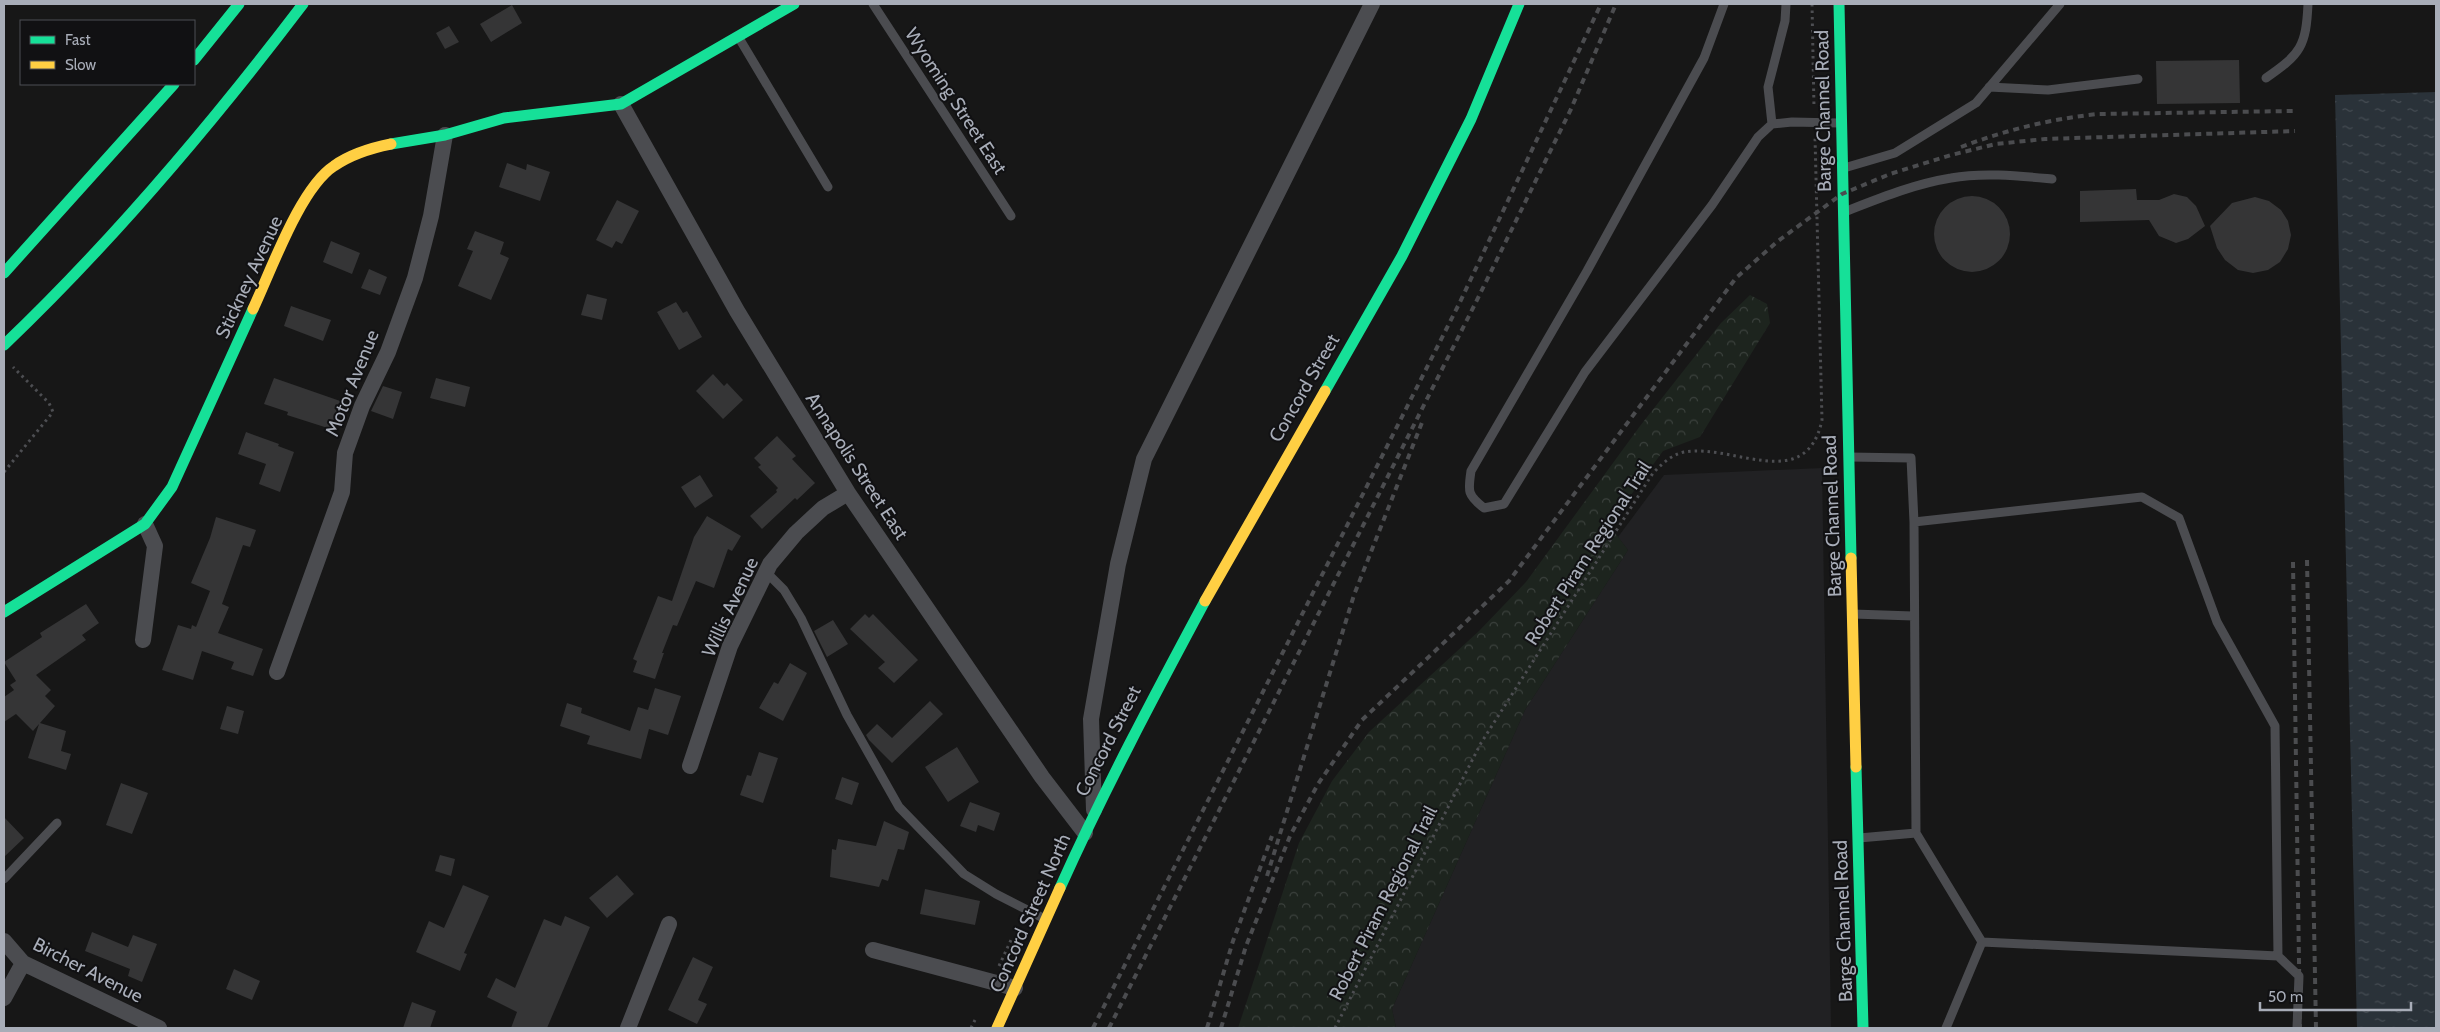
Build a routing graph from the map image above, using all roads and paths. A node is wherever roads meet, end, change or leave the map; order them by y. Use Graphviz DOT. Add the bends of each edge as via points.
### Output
graph roads {
  1 [pos="239,4"];
  2 [pos="303,4"];
  3 [pos="794,4"];
  4 [pos="874,4"];
  5 [pos="1372,4"];
  6 [pos="1519,4"];
  7 [pos="1724,4"];
  8 [pos="1786,4"];
  9 [pos="1812,4"];
  10 [pos="1839,4"];
  11 [pos="2060,4"];
  12 [pos="2308,4"];
  13 [pos="738,36"];
  14 [pos="195,59"];
  15 [pos="2266,78"];
  16 [pos="2138,80"];
  17 [pos="173,85"];
  18 [pos="1989,88"];
  19 [pos="621,104"];
  20 [pos="1815,122"];
  21 [pos="1841,123"];
  22 [pos="1772,124"];
  23 [pos="445,135"];
  24 [pos="1841,168"];
  25 [pos="2052,179"];
  26 [pos="828,187"];
  27 [pos="1842,213"];
  28 [pos="1011,216"];
  29 [pos="4,273"];
  30 [pos="4,345"];
  31 [pos="10,364"];
  32 [pos="1848,457"];
  33 [pos="4,472"];
  34 [pos="848,494"];
  35 [pos="1914,522"];
  36 [pos="145,524"];
  37 [pos="766,572"];
  38 [pos="4,612"];
  39 [pos="1852,614"];
  40 [pos="1913,616"];
  41 [pos="143,640"];
  42 [pos="277,672"];
  43 [pos="690,766"];
  44 [pos="1094,813"];
  45 [pos="57,823"];
  46 [pos="1085,833"];
  47 [pos="1916,833"];
  48 [pos="1858,838"];
  49 [pos="4,879"];
  50 [pos="1046,920"];
  51 [pos="669,924"];
  52 [pos="4,941"];
  53 [pos="1982,942"];
  54 [pos="873,950"];
  55 [pos="2278,956"];
  56 [pos="23,963"];
  57 [pos="1015,988"];
  58 [pos="4,998"];
  59 [pos="152,1027"];
  60 [pos="628,1028"];
  61 [pos="997,1028"];
  62 [pos="1335,1028"];
  63 [pos="1863,1028"];
  64 [pos="1946,1028"];
  65 [pos="2297,1028"];
  1 -- 14 [label="main road"];
  2 -- 30 [label="main road" via="243,85 141,205 38,314"];
  3 -- 13 [label="main road"];
  4 -- 28 [label="lane, Wyoming Street East"];
  5 -- 44 [label="street, Concord Street" via="1144,459 1118,564 1091,719"];
  6 -- 44 [label="main road, Concord Street" via="1471,120 1402,256 1228,560"];
  7 -- 22 [label="lane" via="1704,58 1587,271 1471,471 1468,490 1484,508 1504,504 1585,372 1712,205 1758,137"];
  8 -- 22 [label="lane" via="1785,21 1768,87"];
  9 -- 20 [label="path, Robert Piram Regional Trail"];
  10 -- 21 [label="main road, Barge Channel Road"];
  11 -- 18 [label="lane"];
  12 -- 15 [label="lane" via="2307,29 2301,48 2288,63"];
  13 -- 19 [label="main road"];
  13 -- 26 [label="lane"];
  16 -- 18 [label="lane" via="2048,90"];
  17 -- 29 [label="main road"];
  18 -- 24 [label="lane" via="1976,103 1895,153"];
  19 -- 23 [label="main road, Stickney Avenue" via="504,118"];
  19 -- 34 [label="street, Annapolis Street East" via="737,311"];
  20 -- 21 [label="lane"];
  20 -- 22 [label="lane"];
  20 -- 62 [label="path, Robert Piram Regional Trail" via="1822,420 1816,442 1805,454 1786,462 1713,452 1684,452 1667,459 1653,473 1482,743"];
  21 -- 24 [label="main road, Barge Channel Road"];
  23 -- 36 [label="main road, Stickney Avenue" via="369,148 334,166 306,196 172,487"];
  23 -- 42 [label="street, Motor Avenue" via="415,278 345,453 342,492"];
  24 -- 27 [label="main road, Barge Channel Road"];
  25 -- 27 [label="lane" via="2016,175 1953,177 1901,190"];
  27 -- 32 [label="main road, Barge Channel Road"];
  31 -- 33 [label="path" via="49,403 53,412"];
  32 -- 35 [label="lane" via="1911,458"];
  32 -- 39 [label="main road, Barge Channel Road"];
  34 -- 37 [label="street, Willis Avenue" via="823,508 803,527"];
  34 -- 46 [label="street, Annapolis Street East" via="1042,776"];
  35 -- 40 [label="lane"];
  35 -- 55 [label="lane" via="2142,498 2179,518 2217,622 2275,726"];
  36 -- 38 [label="main road, Stickney Avenue"];
  36 -- 41 [label="street" via="155,546"];
  37 -- 43 [label="street, Willis Avenue" via="730,646"];
  37 -- 50 [label="lane" via="784,590 801,618 847,714 899,807 964,874"];
  39 -- 40 [label="lane"];
  39 -- 48 [label="main road, Barge Channel Road"];
  40 -- 47 [label="lane"];
  44 -- 46 [label="main road, Concord Street North"];
  45 -- 49 [label="lane"];
  46 -- 50 [label="main road, Concord Street North"];
  47 -- 48 [label="lane"];
  47 -- 53 [label="lane"];
  48 -- 63 [label="main road, Barge Channel Road"];
  50 -- 57 [label="main road, Concord Street North"];
  51 -- 60 [label="street"];
  52 -- 56 [label="street, Bircher Avenue"];
  53 -- 55 [label="lane"];
  53 -- 64 [label="lane"];
  54 -- 57 [label="street"];
  55 -- 65 [label="lane" via="2298,976"];
  56 -- 58 [label="street"];
  56 -- 59 [label="street, Bircher Avenue"];
  57 -- 61 [label="main road, Concord Street North"];
}
